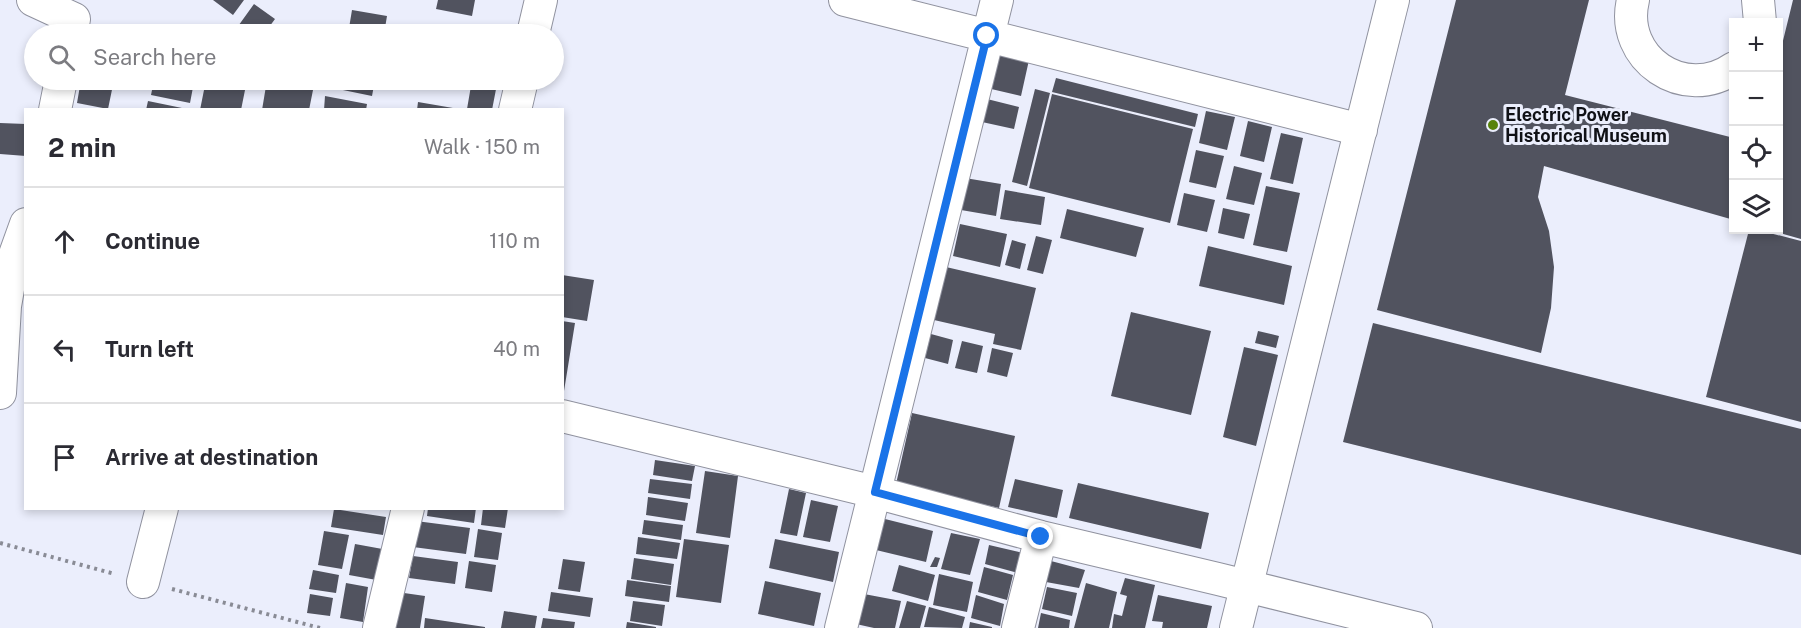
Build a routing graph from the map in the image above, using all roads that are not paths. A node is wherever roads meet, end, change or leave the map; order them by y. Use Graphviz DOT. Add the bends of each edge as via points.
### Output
graph roads {
  1 [pos="33,0"];
  2 [pos="541,0"];
  3 [pos="845,0"];
  4 [pos="997,0"];
  5 [pos="1393,0"];
  6 [pos="1633,0"];
  7 [pos="1758,0"];
  8 [pos="1760,18"];
  9 [pos="73,24"];
  10 [pos="535,24"];
  11 [pos="987,36"];
  12 [pos="1729,70"];
  13 [pos="59,90"];
  14 [pos="520,90"];
  15 [pos="55,108"];
  16 [pos="515,108"];
  17 [pos="1361,130"];
  18 [pos="24,230"];
  19 [pos="12,281"];
  20 [pos="0,393"];
  21 [pos="564,416"];
  22 [pos="875,492"];
  23 [pos="161,510"];
  24 [pos="408,510"];
  25 [pos="1041,537"];
  26 [pos="143,582"];
  27 [pos="1246,585"];
  28 [pos="379,628"];
  29 [pos="842,628"];
  30 [pos="1018,628"];
  31 [pos="1236,628"];
  32 [pos="1416,628"];
  1 -- 9 [label="street" via="74,19"];
  2 -- 10 [label="street"];
  3 -- 11 [label="street"];
  4 -- 11 [label="street"];
  5 -- 17 [label="street"];
  6 -- 12 [label="street" via="1633,34 1643,55 1660,70 1686,80 1708,80"];
  7 -- 8 [label="street"];
  11 -- 17 [label="street"];
  11 -- 22 [label="street"];
  13 -- 15 [label="street"];
  14 -- 16 [label="street"];
  17 -- 27 [label="street"];
  18 -- 19 [label="street" via="13,260"];
  19 -- 20 [label="street" via="5,306"];
  21 -- 22 [label="street"];
  22 -- 25 [label="street"];
  22 -- 29 [label="street"];
  23 -- 26 [label="street"];
  24 -- 28 [label="street"];
  25 -- 27 [label="street"];
  25 -- 30 [label="street"];
  27 -- 31 [label="street"];
  27 -- 32 [label="street"];
}
